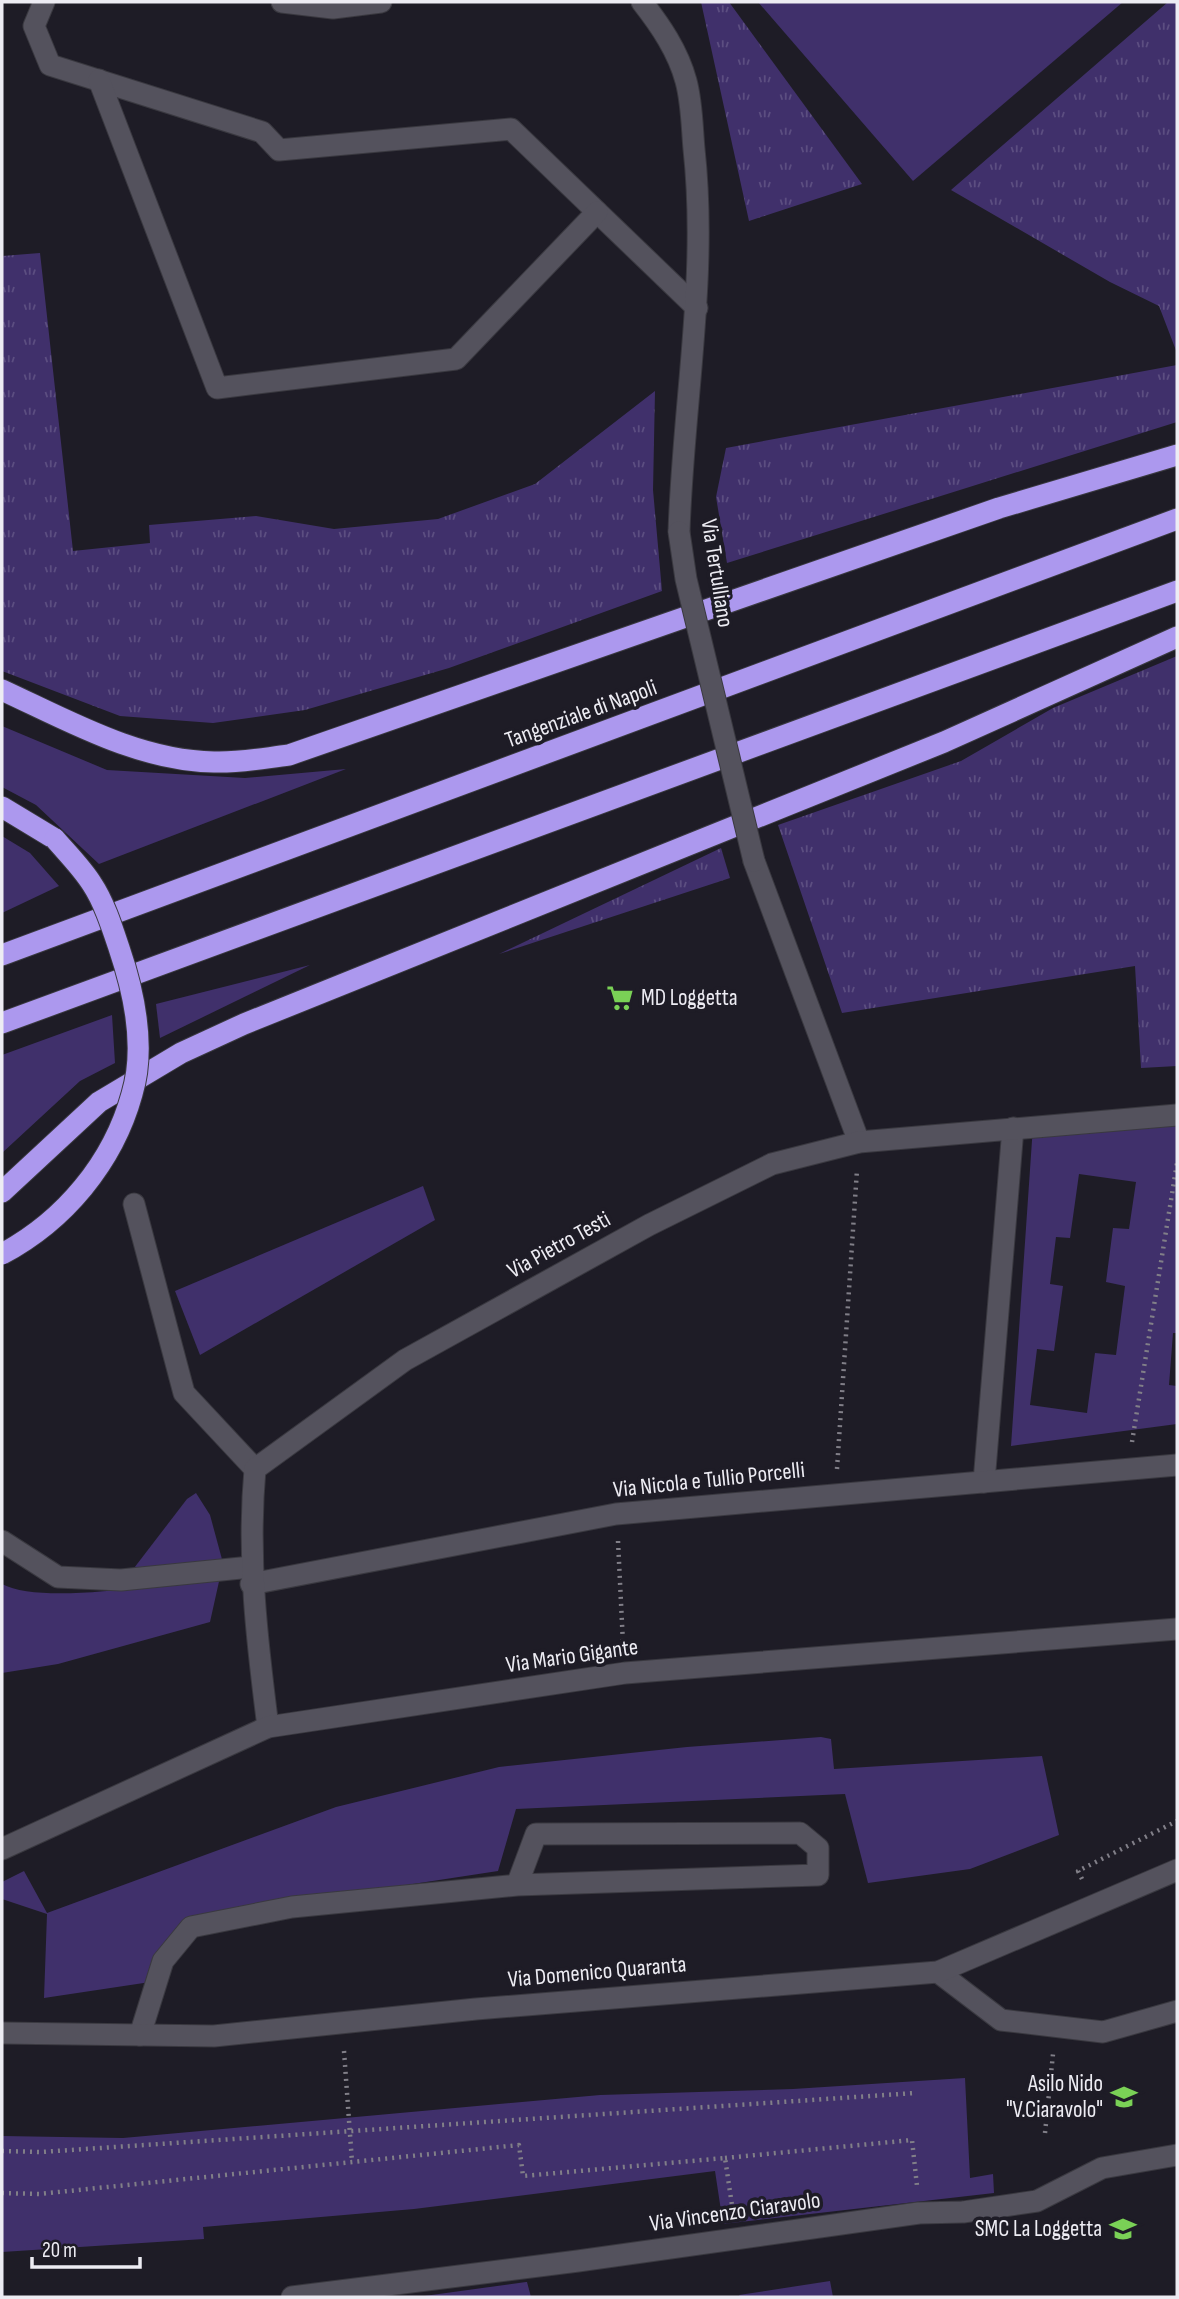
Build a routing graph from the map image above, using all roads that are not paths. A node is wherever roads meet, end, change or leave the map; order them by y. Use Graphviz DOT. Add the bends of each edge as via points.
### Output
graph roads {
  1 [pos="44,2"];
  2 [pos="282,2"];
  3 [pos="381,2"];
  4 [pos="642,2"];
  5 [pos="99,80"];
  6 [pos="597,212"];
  7 [pos="697,308"];
  8 [pos="1177,455"];
  9 [pos="1177,519"];
  10 [pos="1177,591"];
  11 [pos="1177,637"];
  12 [pos="2,690"];
  13 [pos="2,807"];
  14 [pos="2,955"];
  15 [pos="2,1023"];
  16 [pos="1177,1115"];
  17 [pos="1013,1128"];
  18 [pos="859,1142"];
  19 [pos="2,1192"];
  20 [pos="134,1204"];
  21 [pos="2,1254"];
  22 [pos="1177,1465"];
  23 [pos="255,1469"];
  24 [pos="984,1482"];
  25 [pos="2,1541"];
  26 [pos="251,1576"];
  27 [pos="1177,1629"];
  28 [pos="268,1727"];
  29 [pos="2,1849"];
  30 [pos="1177,1870"];
  31 [pos="517,1885"];
  32 [pos="938,1972"];
  33 [pos="1177,2011"];
  34 [pos="2,2033"];
  35 [pos="141,2035"];
  36 [pos="1177,2155"];
  37 [pos="292,2297"];
  1 -- 5 [label="street" via="34,26 50,65"];
  2 -- 3 [label="street" via="333,8"];
  4 -- 7 [label="street, Via Tertulliano" via="673,48 686,80 699,196"];
  5 -- 6 [label="street" via="262,132 279,150 511,129"];
  5 -- 6 [label="street" via="217,388 456,359"];
  6 -- 7 [label="street"];
  7 -- 18 [label="street, Via Tertulliano, bridge" via="681,469 680,532 687,579 754,861"];
  8 -- 12 [label="highway" via="999,508 289,755 212,762 144,750"];
  9 -- 14 [label="highway, Tangenziale di Napoli"];
  10 -- 15 [label="highway"];
  11 -- 19 [label="highway" via="944,742 181,1053 99,1102"];
  13 -- 21 [label="highway, bridge" via="55,839 92,884 130,980 138,1037 133,1093 88,1184 62,1213"];
  16 -- 17 [label="street, Via Pietro Testi"];
  17 -- 18 [label="street, Via Pietro Testi"];
  17 -- 24 [label="street"];
  18 -- 23 [label="street, Via Pietro Testi" via="772,1164 649,1225 405,1360"];
  20 -- 23 [label="street" via="184,1393"];
  22 -- 24 [label="street, Via Nicola e Tullio Porcelli"];
  23 -- 26 [label="street"];
  24 -- 26 [label="street, Via Nicola e Tullio Porcelli" via="616,1514"];
  25 -- 26 [label="street, Via Nicola e Tullio Porcelli" via="58,1577"];
  26 -- 28 [label="street"];
  27 -- 28 [label="street, Via Mario Gigante" via="625,1673"];
  28 -- 29 [label="street, Via Mario Gigante"];
  30 -- 32 [label="street, Via Domenico Quaranta"];
  31 -- 31 [label="street" via="536,1834 800,1833 818,1848 818,1875"];
  31 -- 35 [label="street" via="292,1906 191,1927 163,1961"];
  32 -- 33 [label="street" via="1001,2020 1103,2032"];
  32 -- 35 [label="street, Via Domenico Quaranta" via="476,2009 214,2036"];
  34 -- 35 [label="street, Via Domenico Quaranta"];
  36 -- 37 [label="street, Via Vincenzo Ciaravolo" via="1102,2168 1037,2201 963,2213 919,2213"];
}
